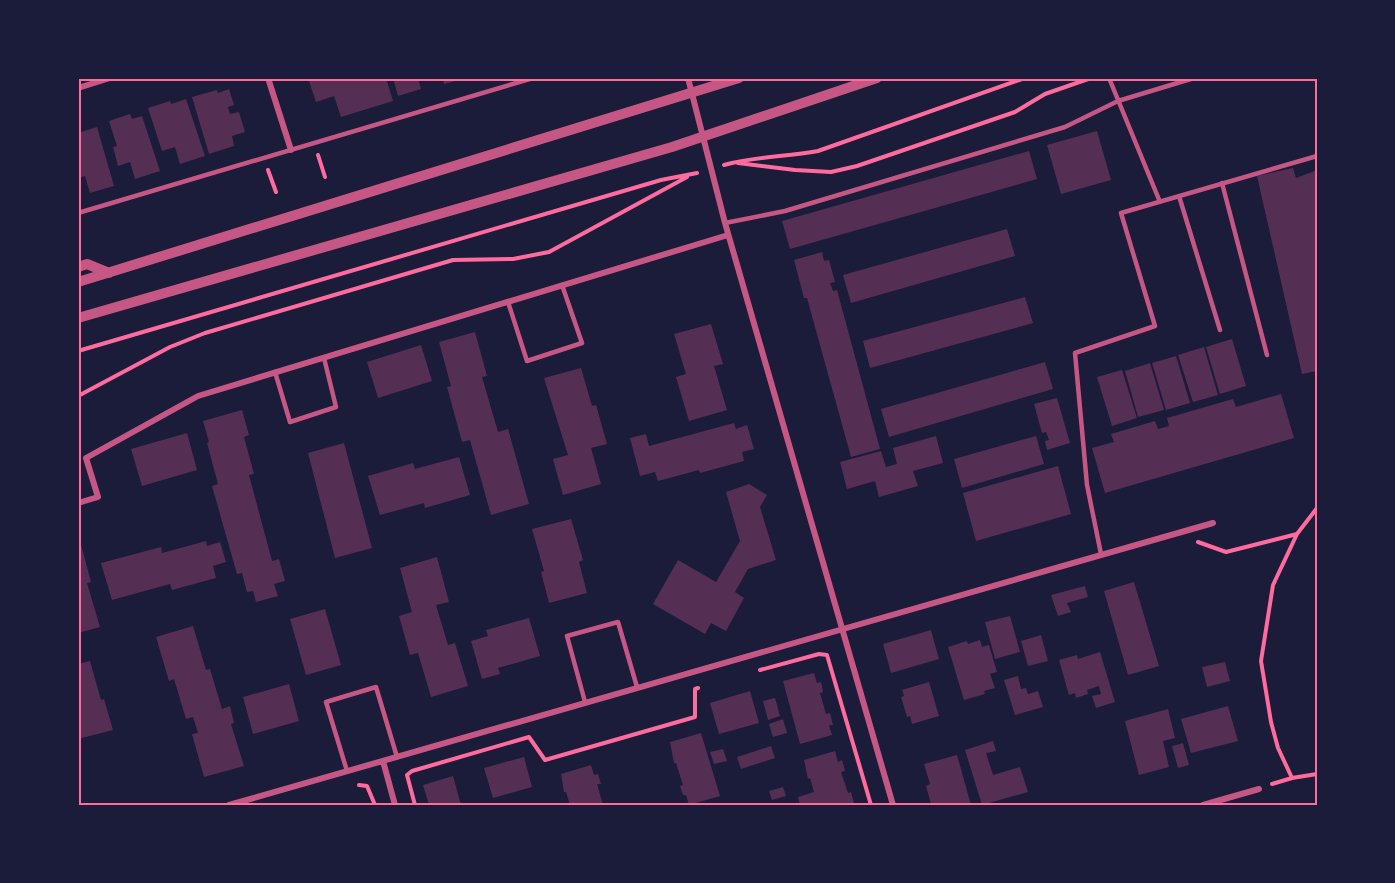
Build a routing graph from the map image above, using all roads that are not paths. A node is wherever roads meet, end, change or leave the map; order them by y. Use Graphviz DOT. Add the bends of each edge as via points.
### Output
graph roads {
  1 [pos="110,78"];
  2 [pos="268,78"];
  3 [pos="505,78"];
  4 [pos="533,78"];
  5 [pos="688,78"];
  6 [pos="739,78"];
  7 [pos="876,78"];
  8 [pos="1109,78"];
  9 [pos="1194,78"];
  10 [pos="507,86"];
  11 [pos="78,88"];
  12 [pos="692,94"];
  13 [pos="1118,101"];
  14 [pos="703,137"];
  15 [pos="291,150"];
  16 [pos="1317,156"];
  17 [pos="1222,183"];
  18 [pos="1179,196"];
  19 [pos="1160,202"];
  20 [pos="78,213"];
  21 [pos="725,223"];
  22 [pos="728,235"];
  23 [pos="78,267"];
  24 [pos="109,273"];
  25 [pos="78,282"];
  26 [pos="562,285"];
  27 [pos="508,302"];
  28 [pos="78,318"];
  29 [pos="1220,330"];
  30 [pos="1267,355"];
  31 [pos="324,358"];
  32 [pos="275,372"];
  33 [pos="78,503"];
  34 [pos="1213,523"];
  35 [pos="1101,554"];
  36 [pos="841,628"];
  37 [pos="637,687"];
  38 [pos="585,702"];
  39 [pos="397,757"];
  40 [pos="383,761"];
  41 [pos="347,771"];
  42 [pos="1259,789"];
  43 [pos="229,805"];
  44 [pos="396,805"];
  45 [pos="893,805"];
  46 [pos="1203,805"];
  1 -- 11 [label="street"];
  2 -- 15 [label="street"];
  3 -- 10 [label="lane"];
  4 -- 10 [label="lane"];
  5 -- 12 [label="street"];
  6 -- 12 [label="street"];
  7 -- 14 [label="street"];
  8 -- 13 [label="lane"];
  9 -- 13 [label="lane"];
  10 -- 15 [label="lane"];
  12 -- 14 [label="street"];
  12 -- 24 [label="street"];
  13 -- 19 [label="lane"];
  13 -- 21 [label="lane" via="1065,127 785,211"];
  14 -- 21 [label="street"];
  14 -- 28 [label="street"];
  15 -- 20 [label="lane"];
  16 -- 17 [label="lane"];
  17 -- 18 [label="lane"];
  17 -- 30 [label="lane"];
  18 -- 19 [label="lane"];
  18 -- 29 [label="lane"];
  19 -- 35 [label="lane" via="1121,213 1155,326 1075,353 1088,485"];
  21 -- 22 [label="street"];
  22 -- 26 [label="street"];
  22 -- 36 [label="street"];
  23 -- 24 [label="street" via="87,264"];
  24 -- 25 [label="street"];
  26 -- 27 [label="street"];
  26 -- 27 [label="lane" via="582,343 527,361"];
  27 -- 31 [label="street"];
  31 -- 32 [label="street"];
  31 -- 32 [label="lane" via="336,407 290,422"];
  32 -- 33 [label="street" via="198,396 86,458 98,497"];
  34 -- 35 [label="street"];
  35 -- 36 [label="street"];
  36 -- 37 [label="street"];
  36 -- 45 [label="street"];
  37 -- 38 [label="street"];
  37 -- 38 [label="lane" via="618,622 567,636"];
  38 -- 39 [label="street"];
  39 -- 40 [label="street"];
  39 -- 41 [label="lane" via="376,687 326,702"];
  40 -- 41 [label="street"];
  40 -- 44 [label="street"];
  41 -- 43 [label="street"];
  42 -- 46 [label="street"];
}
